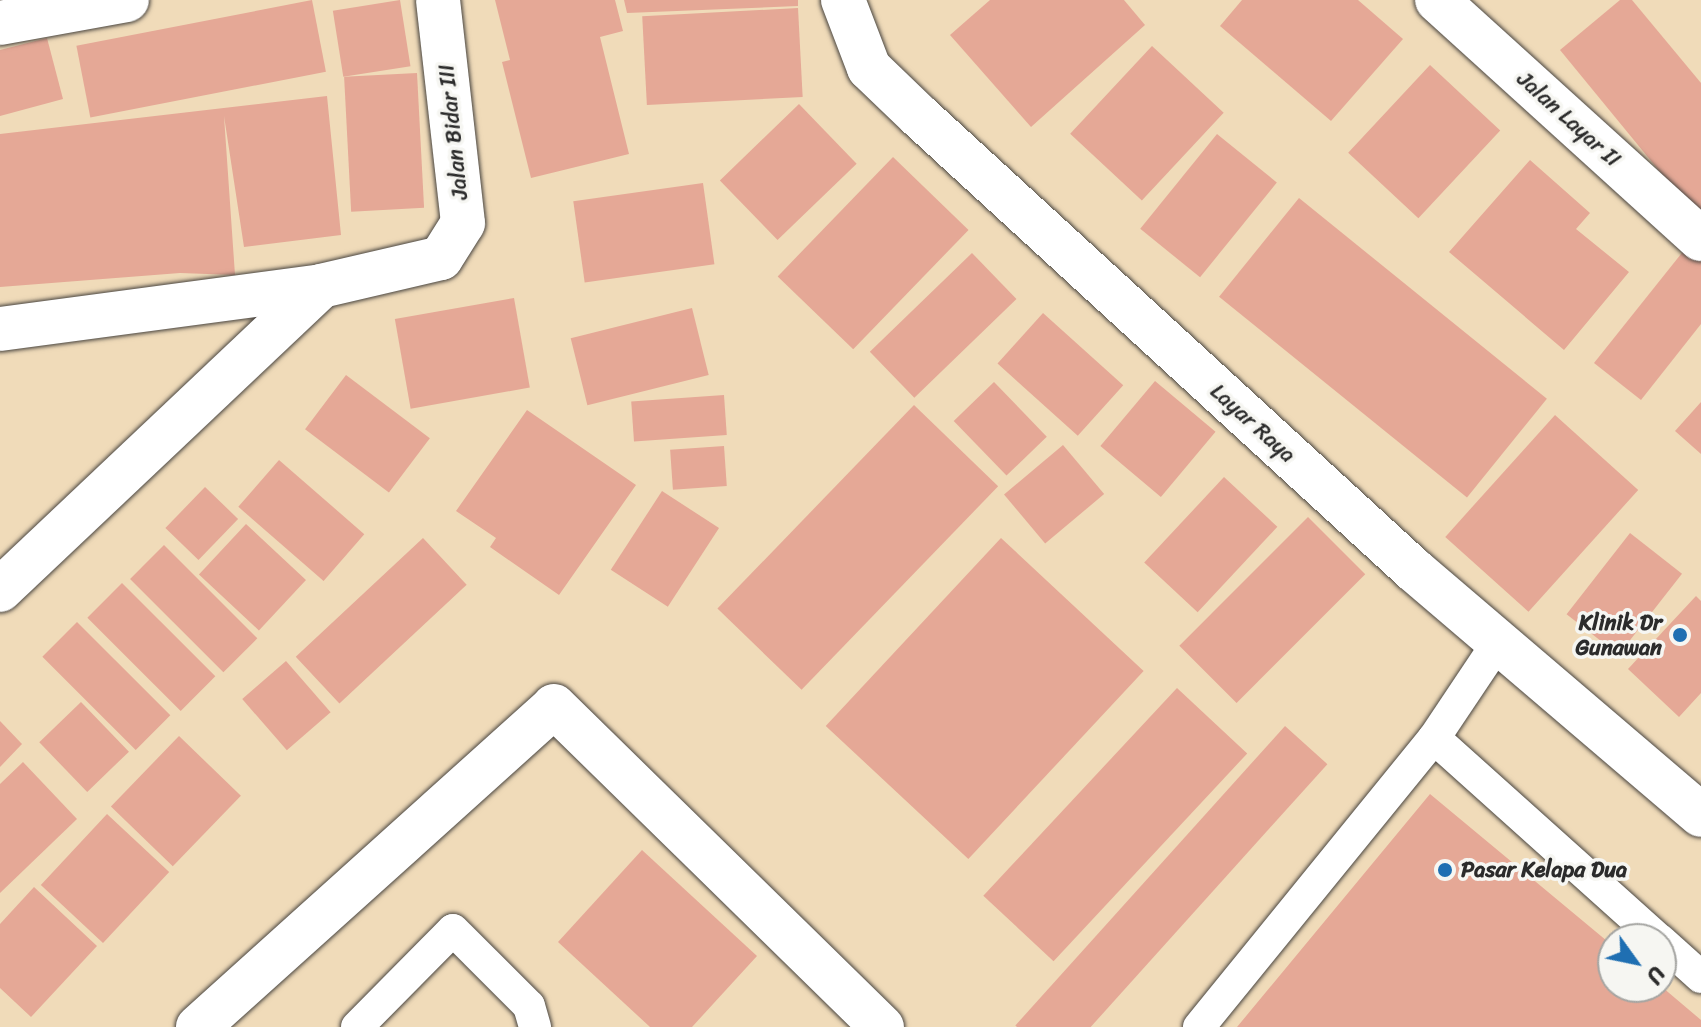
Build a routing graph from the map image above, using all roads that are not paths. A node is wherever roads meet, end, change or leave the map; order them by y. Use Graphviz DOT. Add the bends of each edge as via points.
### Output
graph roads {
  1 [pos="127,0"];
  2 [pos="438,0"];
  3 [pos="843,0"];
  4 [pos="1437,0"];
  5 [pos="0,23"];
  6 [pos="1701,239"];
  7 [pos="321,286"];
  8 [pos="0,329"];
  9 [pos="0,590"];
  10 [pos="1499,641"];
  11 [pos="1434,738"];
  12 [pos="1701,815"];
  13 [pos="1641,923"];
  14 [pos="1677,955"];
  15 [pos="1701,977"];
  16 [pos="198,1027"];
  17 [pos="357,1027"];
  18 [pos="535,1027"];
  19 [pos="882,1027"];
  20 [pos="1199,1027"];
  1 -- 5 [label="street"];
  2 -- 7 [label="street, Jalan Bidar III" via="463,223 441,258"];
  3 -- 10 [label="street, Layar Raya" via="869,68 1414,570"];
  4 -- 6 [label="street, Jalan Layar II"];
  7 -- 8 [label="street"];
  7 -- 9 [label="street"];
  10 -- 11 [label="lane"];
  10 -- 12 [label="street, Layar Raya"];
  11 -- 13 [label="lane"];
  11 -- 20 [label="lane"];
  14 -- 15 [label="lane"];
  16 -- 19 [label="street" via="554,706"];
  17 -- 18 [label="lane" via="453,930 529,1006"];
}
